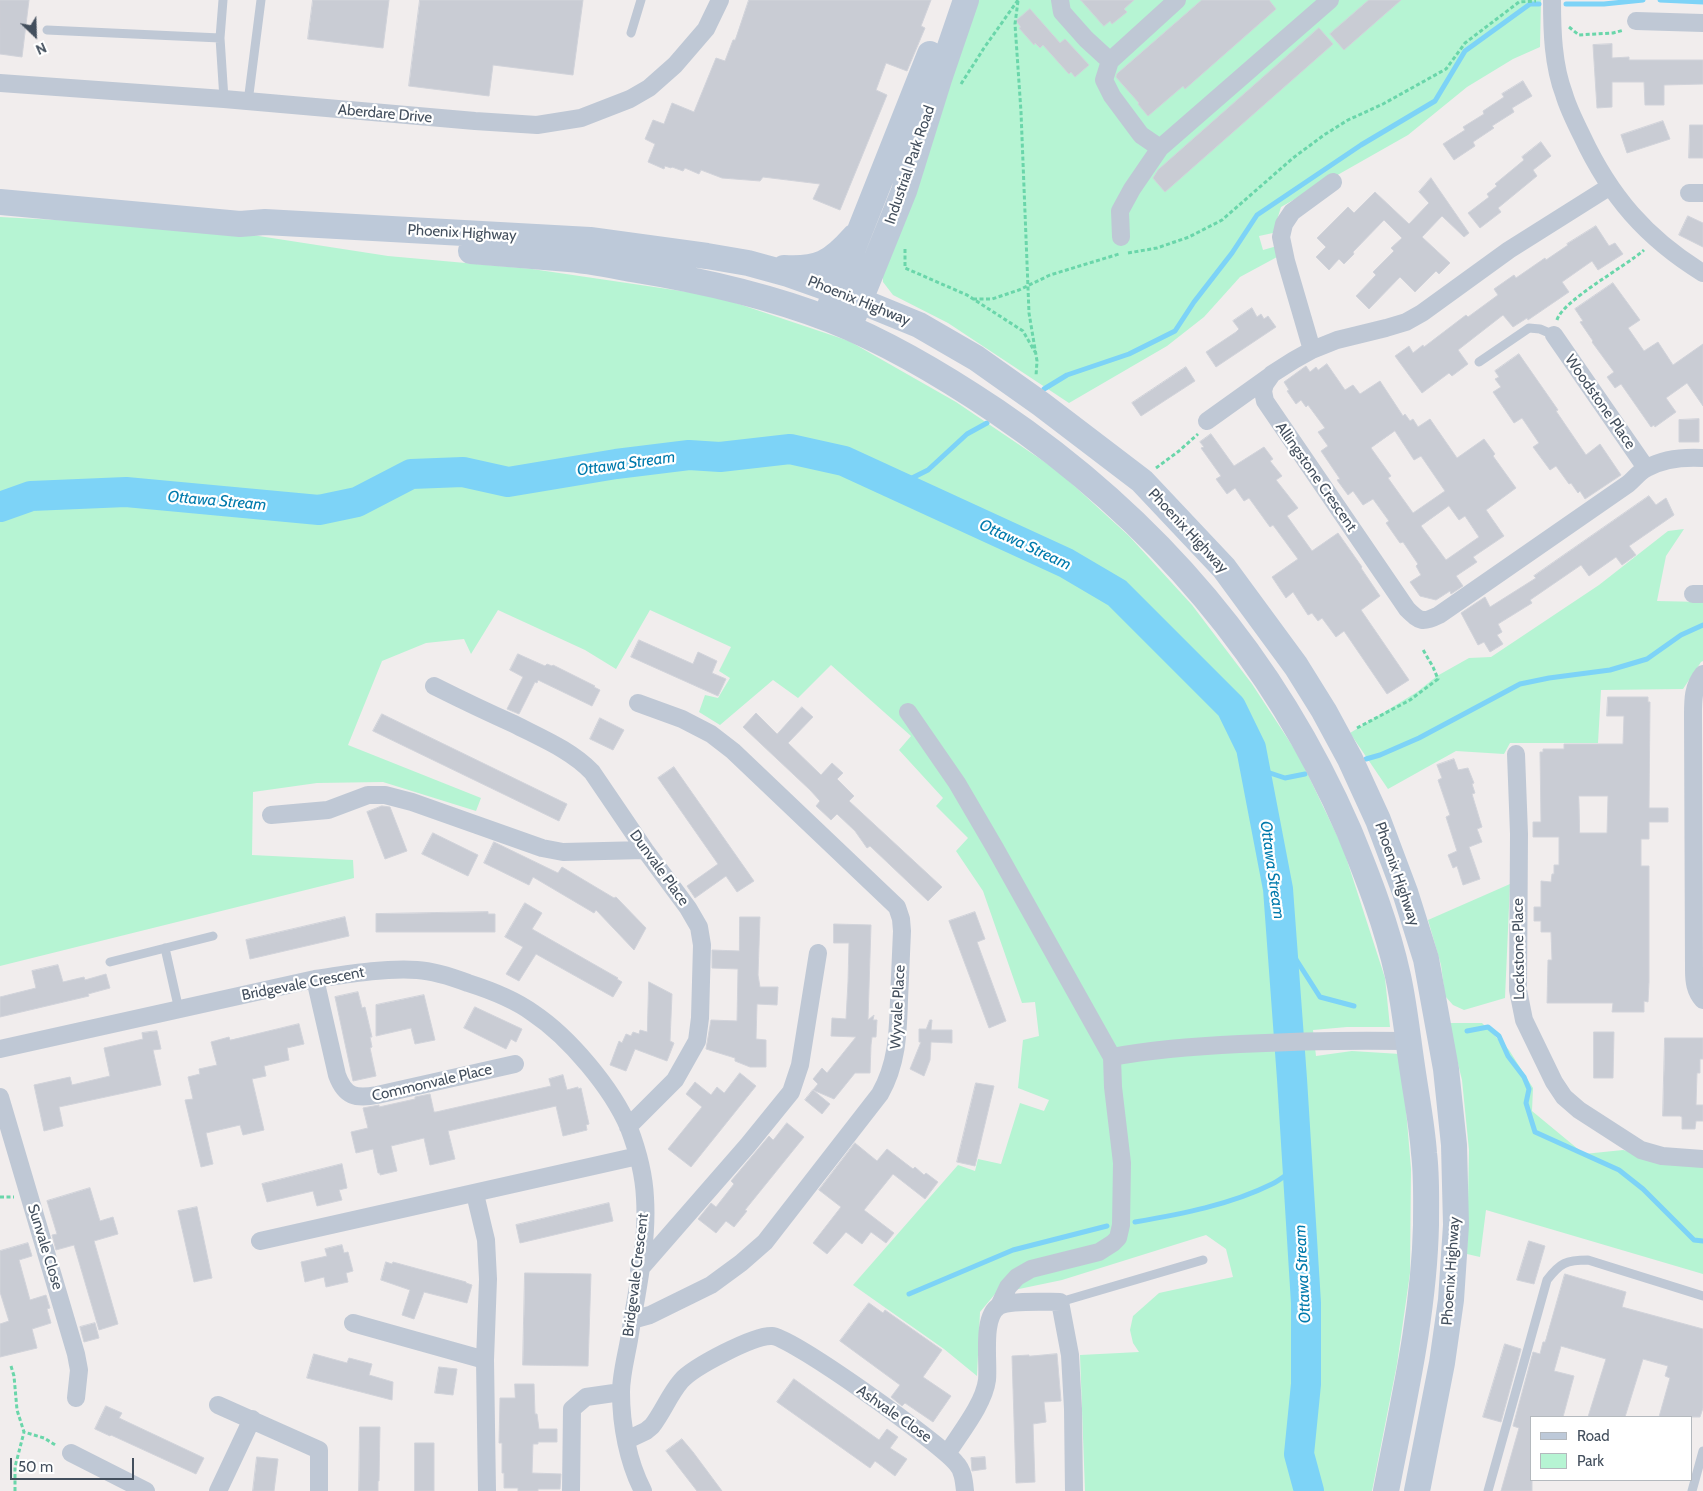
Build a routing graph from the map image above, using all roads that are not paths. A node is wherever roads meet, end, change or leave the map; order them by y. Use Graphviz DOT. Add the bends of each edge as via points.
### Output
graph roads {
  1 [pos="222,0"];
  2 [pos="261,0"];
  3 [pos="641,0"];
  4 [pos="720,0"];
  5 [pos="952,0"];
  6 [pos="966,0"];
  7 [pos="1060,0"];
  8 [pos="1177,0"];
  9 [pos="1330,0"];
  10 [pos="1552,0"];
  11 [pos="1636,21"];
  12 [pos="1703,23"];
  13 [pos="47,30"];
  14 [pos="631,33"];
  15 [pos="220,38"];
  16 [pos="1110,61"];
  17 [pos="0,83"];
  18 [pos="224,99"];
  19 [pos="248,102"];
  20 [pos="1160,148"];
  21 [pos="1333,182"];
  22 [pos="1609,186"];
  23 [pos="0,202"];
  24 [pos="240,224"];
  25 [pos="860,230"];
  26 [pos="1121,237"];
  27 [pos="760,266"];
  28 [pos="1703,273"];
  29 [pos="848,295"];
  30 [pos="825,318"];
  31 [pos="849,328"];
  32 [pos="1554,335"];
  33 [pos="1312,350"];
  34 [pos="1479,362"];
  35 [pos="1272,374"];
  36 [pos="1206,421"];
  37 [pos="1703,458"];
  38 [pos="1646,468"];
  39 [pos="1703,674"];
  40 [pos="434,686"];
  41 [pos="638,703"];
  42 [pos="908,712"];
  43 [pos="1516,754"];
  44 [pos="271,815"];
  45 [pos="645,850"];
  46 [pos="213,936"];
  47 [pos="165,948"];
  48 [pos="818,953"];
  49 [pos="110,962"];
  50 [pos="316,979"];
  51 [pos="1703,1000"];
  52 [pos="179,1010"];
  53 [pos="1408,1041"];
  54 [pos="0,1049"];
  55 [pos="1112,1057"];
  56 [pos="515,1064"];
  57 [pos="0,1097"];
  58 [pos="628,1128"];
  59 [pos="638,1156"];
  60 [pos="1703,1159"];
  61 [pos="475,1194"];
  62 [pos="260,1242"];
  63 [pos="1203,1260"];
  64 [pos="639,1270"];
  65 [pos="1703,1296"];
  66 [pos="1060,1302"];
  67 [pos="999,1306"];
  68 [pos="632,1320"];
  69 [pos="353,1323"];
  70 [pos="485,1360"];
  71 [pos="621,1392"];
  72 [pos="76,1398"];
  73 [pos="218,1405"];
  74 [pos="252,1419"];
  75 [pos="627,1440"];
  76 [pos="1703,1451"];
  77 [pos="71,1453"];
  78 [pos="947,1454"];
  79 [pos="146,1491"];
  80 [pos="218,1491"];
  81 [pos="319,1491"];
  82 [pos="487,1491"];
  83 [pos="571,1491"];
  84 [pos="643,1491"];
  85 [pos="965,1491"];
  86 [pos="1074,1491"];
  87 [pos="1386,1491"];
  88 [pos="1417,1491"];
  89 [pos="1488,1491"];
  90 [pos="1692,1491"];
  1 -- 15 [label="lane"];
  2 -- 19 [label="lane"];
  3 -- 14 [label="lane"];
  4 -- 19 [label="street, Aberdare Drive" via="706,29 675,65 649,88 581,118 538,125"];
  5 -- 25 [label="main road, Industrial Park Road"];
  6 -- 29 [label="main road, Industrial Park Road" via="904,192"];
  7 -- 16 [label="street" via="1062,12"];
  8 -- 16 [label="street"];
  9 -- 20 [label="street"];
  10 -- 22 [label="street" via="1563,92 1594,162"];
  11 -- 12 [label="street"];
  13 -- 15 [label="lane"];
  15 -- 18 [label="lane"];
  16 -- 20 [label="street" via="1104,80 1112,96 1141,135"];
  17 -- 18 [label="street, Aberdare Drive"];
  18 -- 19 [label="street, Aberdare Drive"];
  20 -- 26 [label="street" via="1132,188 1120,212"];
  21 -- 33 [label="street" via="1292,212 1281,237"];
  22 -- 28 [label="street" via="1656,239"];
  22 -- 33 [label="street" via="1509,250 1414,318"];
  23 -- 24 [label="main road, Phoenix Highway"];
  24 -- 27 [label="main road, Phoenix Highway" via="265,222 590,240"];
  24 -- 30 [label="main road, Phoenix Highway" via="260,231 294,235 582,261 716,284"];
  25 -- 27 [label="main road" via="824,264 795,269"];
  25 -- 29 [label="main road, Industrial Park Road"];
  27 -- 29 [label="main road, Phoenix Highway"];
  29 -- 30 [label="main road, Industrial Park Road"];
  29 -- 31 [label="main road, Industrial Park Road"];
  29 -- 88 [label="main road, Phoenix Highway" via="919,325 976,358 1140,480 1224,568 1296,666 1324,711 1378,820 1426,959 1446,1069 1454,1145 1456,1225 1451,1300"];
  30 -- 31 [label="main road, Phoenix Highway"];
  31 -- 53 [label="main road, Phoenix Highway" via="956,385 1023,430 1112,501 1166,553 1208,600 1264,675 1338,806 1362,862 1398,975"];
  32 -- 34 [label="lane" via="1529,328"];
  32 -- 38 [label="street, Woodstone Place"];
  33 -- 35 [label="street"];
  35 -- 36 [label="street"];
  35 -- 38 [label="street, Allingstone Crescent" via="1263,391 1270,410 1407,609 1422,621 1439,615 1628,484"];
  37 -- 38 [label="street, Allingstone Crescent" via="1664,462"];
  39 -- 51 [label="street" via="1697,682 1693,715 1694,970 1697,992"];
  40 -- 45 [label="street, Dunvale Place" via="583,763"];
  41 -- 68 [label="street, Wyvale Place" via="682,719 711,734 732,751 897,908 902,930 898,1042 888,1080 880,1094 765,1242 711,1285 650,1315"];
  42 -- 55 [label="street" via="957,783"];
  43 -- 60 [label="street, Lockstone Place" via="1518,990 1524,1020 1554,1082 1564,1097 1579,1110 1641,1150 1662,1156"];
  44 -- 45 [label="street" via="328,810 368,795 385,794 542,848 562,852"];
  45 -- 58 [label="street, Dunvale Place" via="699,927 702,945 700,1018 697,1041 675,1080"];
  46 -- 47 [label="lane"];
  47 -- 49 [label="lane"];
  47 -- 52 [label="lane"];
  48 -- 64 [label="street" via="800,1065 790,1092"];
  50 -- 52 [label="street, Bridgevale Crescent"];
  50 -- 56 [label="street, Commonvale Place" via="337,1075 350,1094 362,1098"];
  50 -- 58 [label="street, Bridgevale Crescent" via="367,971 418,970 492,991 533,1012 566,1040 596,1075"];
  52 -- 54 [label="street, Bridgevale Crescent"];
  53 -- 55 [label="street" via="1332,1040 1179,1047"];
  53 -- 87 [label="main road, Phoenix Highway" via="1425,1156 1426,1226 1420,1306"];
  55 -- 67 [label="street" via="1122,1162 1118,1238 1099,1252 1031,1269 1008,1286"];
  57 -- 72 [label="street, Sunvale Close" via="76,1354 79,1370"];
  58 -- 59 [label="street, Bridgevale Crescent"];
  59 -- 61 [label="street"];
  59 -- 64 [label="street, Bridgevale Crescent" via="645,1197"];
  61 -- 62 [label="street"];
  61 -- 70 [label="street" via="488,1263"];
  63 -- 66 [label="lane"];
  64 -- 68 [label="street, Bridgevale Crescent"];
  65 -- 89 [label="lane" via="1588,1260 1563,1263 1555,1270 1546,1280"];
  66 -- 67 [label="street" via="1016,1302"];
  66 -- 86 [label="street" via="1070,1355"];
  67 -- 78 [label="street" via="992,1314 989,1326 987,1381 980,1401"];
  68 -- 71 [label="street, Bridgevale Crescent"];
  69 -- 70 [label="street"];
  70 -- 82 [label="street"];
  71 -- 75 [label="street, Bridgevale Crescent"];
  71 -- 83 [label="street" via="586,1397 572,1409"];
  73 -- 74 [label="street"];
  74 -- 80 [label="street"];
  74 -- 81 [label="street" via="318,1450"];
  75 -- 78 [label="street, Ashvale Close" via="652,1426 682,1380 697,1368 759,1338 771,1336 805,1352 928,1437"];
  75 -- 84 [label="street, Bridgevale Crescent" via="635,1475"];
  76 -- 90 [label="lane"];
  77 -- 79 [label="street"];
  78 -- 85 [label="street, Ashvale Close" via="958,1464 964,1477"];
}
